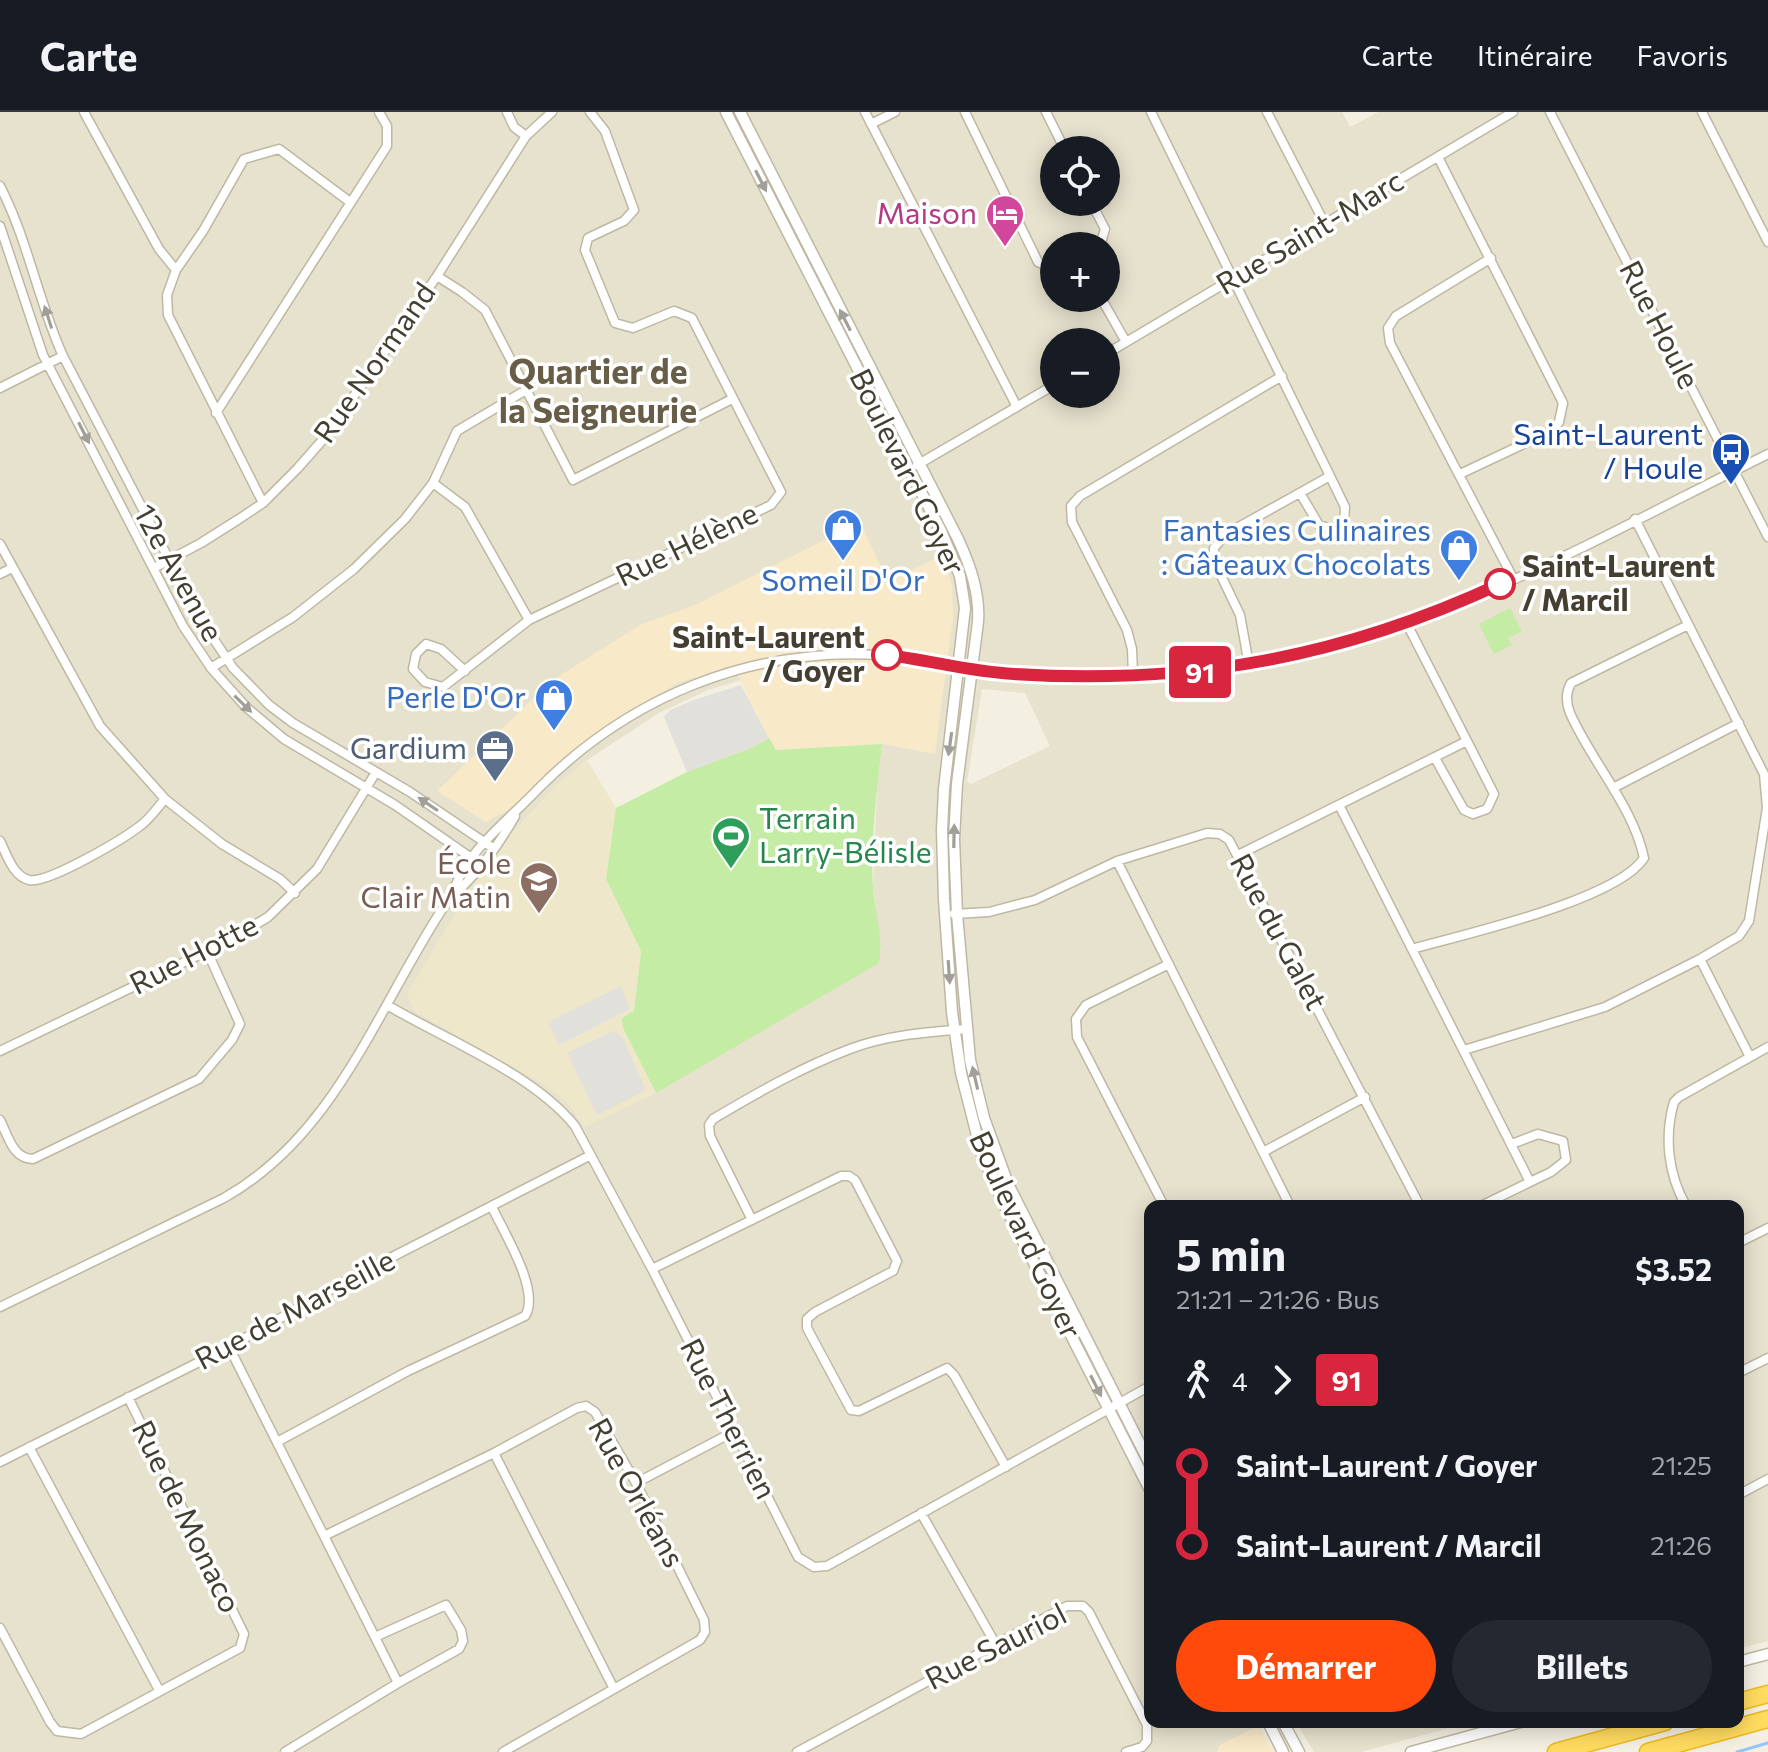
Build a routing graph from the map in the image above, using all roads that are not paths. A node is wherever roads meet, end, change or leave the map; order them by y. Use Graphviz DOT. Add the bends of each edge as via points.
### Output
graph roads {
  1 [pos="84,112"];
  2 [pos="379,112"];
  3 [pos="507,112"];
  4 [pos="552,112"];
  5 [pos="590,112"];
  6 [pos="726,112"];
  7 [pos="740,112"];
  8 [pos="865,112"];
  9 [pos="895,112"];
  10 [pos="965,112"];
  11 [pos="1046,112"];
  12 [pos="1151,112"];
  13 [pos="1267,112"];
  14 [pos="1513,112"];
  15 [pos="1550,112"];
  16 [pos="1702,112"];
  17 [pos="871,124"];
  18 [pos="526,136"];
  19 [pos="1058,136"];
  20 [pos="1438,157"];
  21 [pos="0,186"];
  22 [pos="350,202"];
  23 [pos="1325,224"];
  24 [pos="0,226"];
  25 [pos="1768,242"];
  26 [pos="1491,258"];
  27 [pos="1040,263"];
  28 [pos="176,270"];
  29 [pos="437,276"];
  30 [pos="1234,278"];
  31 [pos="1109,312"];
  32 [pos="1126,342"];
  33 [pos="1120,346"];
  34 [pos="63,356"];
  35 [pos="48,363"];
  36 [pos="1282,376"];
  37 [pos="0,388"];
  38 [pos="526,390"];
  39 [pos="1040,393"];
  40 [pos="732,399"];
  41 [pos="1017,407"];
  42 [pos="216,413"];
  43 [pos="1768,454"];
  44 [pos="919,464"];
  45 [pos="909,470"];
  46 [pos="1734,471"];
  47 [pos="1460,474"];
  48 [pos="1330,476"];
  49 [pos="433,483"];
  50 [pos="1300,493"];
  51 [pos="263,503"];
  52 [pos="1635,519"];
  53 [pos="1768,537"];
  54 [pos="0,544"];
  55 [pos="169,561"];
  56 [pos="12,568"];
  57 [pos="154,568"];
  58 [pos="0,574"];
  59 [pos="1513,578"];
  60 [pos="529,620"];
  61 [pos="1407,624"];
  62 [pos="1688,625"];
  63 [pos="226,659"];
  64 [pos="1249,665"];
  65 [pos="960,667"];
  66 [pos="211,668"];
  67 [pos="972,669"];
  68 [pos="465,671"];
  69 [pos="1133,675"];
  70 [pos="1739,723"];
  71 [pos="1467,741"];
  72 [pos="1435,758"];
  73 [pos="376,772"];
  74 [pos="367,787"];
  75 [pos="1613,788"];
  76 [pos="165,799"];
  77 [pos="1339,805"];
  78 [pos="0,841"];
  79 [pos="489,845"];
  80 [pos="1238,855"];
  81 [pos="472,858"];
  82 [pos="1117,861"];
  83 [pos="480,864"];
  84 [pos="295,893"];
  85 [pos="452,895"];
  86 [pos="957,914"];
  87 [pos="945,915"];
  88 [pos="1412,949"];
  89 [pos="207,951"];
  90 [pos="1700,959"];
  91 [pos="1169,964"];
  92 [pos="387,1005"];
  93 [pos="966,1029"];
  94 [pos="954,1030"];
  95 [pos="1768,1047"];
  96 [pos="1464,1050"];
  97 [pos="0,1051"];
  98 [pos="1750,1057"];
  99 [pos="1365,1097"];
  100 [pos="0,1120"];
  101 [pos="1512,1144"];
  102 [pos="1263,1152"];
  103 [pos="589,1156"];
  104 [pos="1530,1182"];
  105 [pos="1161,1200"];
  106 [pos="1287,1200"];
  107 [pos="1417,1200"];
  108 [pos="1493,1200"];
  109 [pos="1683,1200"];
  110 [pos="492,1207"];
  111 [pos="752,1220"];
  112 [pos="1768,1228"];
  113 [pos="1744,1240"];
  114 [pos="652,1269"];
  115 [pos="0,1307"];
  116 [pos="229,1347"];
  117 [pos="1768,1358"];
  118 [pos="1744,1370"];
  119 [pos="1144,1390"];
  120 [pos="128,1397"];
  121 [pos="1114,1407"];
  122 [pos="733,1432"];
  123 [pos="277,1442"];
  124 [pos="29,1447"];
  125 [pos="494,1453"];
  126 [pos="1144,1454"];
  127 [pos="0,1462"];
  128 [pos="1006,1467"];
  129 [pos="1144,1476"];
  130 [pos="1768,1479"];
  131 [pos="636,1483"];
  132 [pos="1744,1492"];
  133 [pos="921,1513"];
  134 [pos="324,1536"];
  135 [pos="0,1628"];
  136 [pos="375,1637"];
  137 [pos="995,1643"];
  138 [pos="1768,1654"];
  139 [pos="1744,1660"];
  140 [pos="398,1683"];
  141 [pos="613,1687"];
  142 [pos="159,1690"];
  143 [pos="1768,1694"];
  144 [pos="1744,1700"];
  145 [pos="1144,1719"];
  146 [pos="1768,1719"];
  147 [pos="1744,1726"];
  148 [pos="1147,1728"];
  149 [pos="1271,1728"];
  150 [pos="1286,1728"];
  151 [pos="1499,1728"];
  152 [pos="1643,1728"];
  153 [pos="1735,1728"];
  154 [pos="302,1743"];
  155 [pos="285,1752"];
  156 [pos="307,1752"];
  157 [pos="503,1752"];
  158 [pos="797,1752"];
  159 [pos="1126,1752"];
  160 [pos="1283,1752"];
  161 [pos="1299,1752"];
  162 [pos="1411,1752"];
  163 [pos="1556,1752"];
  164 [pos="1648,1752"];
  1 -- 28 [label="street" via="159,249"];
  2 -- 22 [label="street" via="387,126 387,146"];
  3 -- 18 [label="street"];
  4 -- 18 [label="street, Rue Normand"];
  5 -- 40 [label="street, Rue Hélène" via="605,131 634,210 624,221 588,238 585,250 615,323 633,328 674,311 692,318"];
  6 -- 45 [label="street, Boulevard Goyer, one-way"];
  44 -- 7 [label="street, Boulevard Goyer, one-way"];
  8 -- 17 [label="street"];
  9 -- 17 [label="street"];
  10 -- 27 [label="street"];
  11 -- 19 [label="street"];
  12 -- 30 [label="street"];
  13 -- 23 [label="street"];
  14 -- 20 [label="street, Rue Saint-Marc"];
  15 -- 46 [label="street, Rue Houle"];
  16 -- 25 [label="street"];
  17 -- 41 [label="street"];
  18 -- 29 [label="street, Rue Normand"];
  20 -- 23 [label="street, Rue Saint-Marc"];
  20 -- 26 [label="street"];
  34 -- 21 [label="street, 12e Avenue, one-way"];
  22 -- 28 [label="street" via="279,149 244,159"];
  22 -- 42 [label="street"];
  23 -- 30 [label="street, Rue Saint-Marc"];
  24 -- 35 [label="street, 12e Avenue"];
  26 -- 47 [label="street" via="1396,316 1388,328 1390,343"];
  26 -- 47 [label="street" via="1563,403 1551,431"];
  28 -- 42 [label="street" via="167,295 168,315"];
  29 -- 38 [label="street" via="485,310"];
  29 -- 51 [label="street, Rue Normand" via="327,435"];
  30 -- 32 [label="street, Rue Saint-Marc"];
  30 -- 36 [label="street"];
  31 -- 32 [label="street"];
  32 -- 33 [label="street, Rue Saint-Marc"];
  34 -- 35 [label="street"];
  34 -- 55 [label="street, 12e Avenue"];
  35 -- 37 [label="street"];
  35 -- 57 [label="street, 12e Avenue, one-way"];
  36 -- 48 [label="street"];
  36 -- 69 [label="street" via="1071,506 1072,522 1127,630"];
  38 -- 40 [label="street" via="573,480"];
  38 -- 49 [label="street" via="457,431"];
  39 -- 41 [label="street"];
  40 -- 60 [label="street, Rue Hélène" via="781,492 771,505"];
  41 -- 44 [label="street"];
  42 -- 51 [label="street"];
  43 -- 46 [label="street"];
  44 -- 45 [label="street"];
  44 -- 67 [label="street, Boulevard Goyer" via="973,579 978,615"];
  45 -- 65 [label="street, Boulevard Goyer" via="960,576 965,608"];
  46 -- 52 [label="street"];
  46 -- 53 [label="street, Rue Houle"];
  47 -- 59 [label="street"];
  48 -- 50 [label="street"];
  48 -- 50 [label="street" via="1346,512 1337,528 1319,525"];
  49 -- 60 [label="street" via="465,507"];
  49 -- 63 [label="street" via="354,569 293,617"];
  50 -- 64 [label="street" via="1226,534 1214,548 1214,561 1243,624"];
  51 -- 55 [label="street, Rue Normand"];
  52 -- 59 [label="street"];
  52 -- 62 [label="street"];
  54 -- 56 [label="street"];
  55 -- 57 [label="street, Rue Normand"];
  55 -- 63 [label="street, 12e Avenue"];
  56 -- 58 [label="street"];
  56 -- 76 [label="street" via="100,726"];
  57 -- 66 [label="street, 12e Avenue"];
  59 -- 61 [label="street"];
  60 -- 68 [label="street, Rue Hélène"];
  61 -- 64 [label="street"];
  61 -- 71 [label="street"];
  62 -- 70 [label="street"];
  62 -- 75 [label="street" via="1571,683 1567,690 1570,712"];
  63 -- 66 [label="street"];
  63 -- 73 [label="street, 12e Avenue" via="277,711"];
  64 -- 69 [label="street"];
  65 -- 67 [label="street"];
  65 -- 79 [label="street" via="887,655 829,654 767,662 707,678 653,702 601,735 555,773"];
  65 -- 87 [label="street, Boulevard Goyer, one-way" via="942,815"];
  66 -- 74 [label="street, 12e Avenue, one-way" via="272,730"];
  67 -- 69 [label="street"];
  86 -- 67 [label="street, Boulevard Goyer, one-way" via="955,811"];
  68 -- 68 [label="street, Rue Hélène" via="443,687 425,682 413,669 416,654 426,644 441,649"];
  70 -- 75 [label="street"];
  70 -- 90 [label="street" via="1764,774 1767,808 1749,921 1739,936"];
  71 -- 72 [label="street"];
  71 -- 72 [label="street" via="1494,794 1487,809 1473,814 1464,810"];
  72 -- 77 [label="street"];
  73 -- 74 [label="street, Rue Hotte"];
  79 -- 73 [label="street, 12e Avenue, one-way"];
  74 -- 81 [label="street, 12e Avenue"];
  74 -- 84 [label="street, Rue Hotte" via="323,860"];
  75 -- 88 [label="street" via="1642,846 1644,858 1636,869 1575,902"];
  76 -- 78 [label="street" via="117,842 46,879 17,874"];
  76 -- 84 [label="street"];
  77 -- 80 [label="street"];
  77 -- 88 [label="street"];
  79 -- 81 [label="street"];
  79 -- 83 [label="street"];
  80 -- 82 [label="street, Rue du Galet" via="1229,840 1207,833"];
  80 -- 99 [label="street, Rue du Galet"];
  81 -- 83 [label="street, 12e Avenue"];
  81 -- 85 [label="street" via="457,877"];
  82 -- 86 [label="street, Rue du Galet" via="1035,900"];
  82 -- 91 [label="street"];
  83 -- 85 [label="street"];
  84 -- 89 [label="street, Rue Hotte" via="260,923"];
  85 -- 92 [label="street"];
  86 -- 87 [label="street, Rue du Galet"];
  86 -- 93 [label="street, Boulevard Goyer"];
  87 -- 94 [label="street, Boulevard Goyer, one-way"];
  88 -- 96 [label="street"];
  89 -- 97 [label="street, Rue Hotte"];
  89 -- 100 [label="street" via="240,1024 194,1082 28,1159 17,1154"];
  90 -- 96 [label="street" via="1605,1007"];
  90 -- 98 [label="street"];
  91 -- 102 [label="street"];
  91 -- 105 [label="street" via="1086,1005 1076,1019 1077,1037"];
  92 -- 103 [label="street, Rue Therrien" via="559,1106"];
  92 -- 115 [label="street" via="324,1109 253,1180"];
  93 -- 94 [label="street"];
  121 -- 93 [label="street, Boulevard Goyer, one-way" via="1002,1170 984,1118"];
  94 -- 111 [label="street" via="852,1048 776,1082 713,1119 710,1136"];
  94 -- 121 [label="street, Boulevard Goyer, one-way" via="968,1107 991,1177"];
  95 -- 98 [label="street"];
  96 -- 101 [label="street"];
  98 -- 109 [label="street" via="1674,1102 1669,1147 1672,1176"];
  99 -- 102 [label="street"];
  99 -- 107 [label="street, Rue du Galet"];
  101 -- 104 [label="street"];
  101 -- 104 [label="street" via="1538,1134 1563,1141 1566,1160"];
  102 -- 106 [label="street"];
  103 -- 110 [label="street, Rue de Marseille"];
  103 -- 114 [label="street, Rue Therrien"];
  104 -- 108 [label="street"];
  110 -- 116 [label="street, Rue de Marseille"];
  110 -- 123 [label="street" via="529,1288 531,1307 525,1316"];
  111 -- 114 [label="street"];
  111 -- 128 [label="street" via="841,1176 855,1180 897,1261 893,1271 815,1312 807,1319 807,1328 851,1410 859,1411 947,1368"];
  112 -- 113 [label="street"];
  114 -- 122 [label="street, Rue Therrien"];
  116 -- 120 [label="street, Rue de Marseille"];
  116 -- 123 [label="street"];
  117 -- 118 [label="street"];
  119 -- 121 [label="street, Rue Therrien"];
  120 -- 124 [label="street, Rue de Marseille"];
  120 -- 142 [label="street, Rue de Monaco" via="244,1634 240,1648"];
  121 -- 126 [label="street, Boulevard Goyer"];
  121 -- 128 [label="street, Rue Therrien"];
  121 -- 129 [label="street, Boulevard Goyer"];
  122 -- 131 [label="street"];
  122 -- 133 [label="street, Rue Therrien" via="798,1557 814,1567 827,1566"];
  123 -- 134 [label="street"];
  124 -- 127 [label="street, Rue de Marseille"];
  124 -- 142 [label="street"];
  125 -- 131 [label="street, Rue Orléans" via="586,1406 595,1412"];
  125 -- 134 [label="street, Rue Orléans"];
  125 -- 141 [label="street"];
  128 -- 133 [label="street, Rue Therrien"];
  130 -- 132 [label="street"];
  131 -- 141 [label="street, Rue Orléans" via="704,1620 705,1632 700,1640"];
  133 -- 137 [label="street"];
  134 -- 136 [label="street"];
  135 -- 142 [label="street, Rue de Monaco" via="57,1731 92,1730"];
  136 -- 140 [label="street"];
  136 -- 140 [label="street" via="446,1605 461,1630 459,1649"];
  137 -- 145 [label="street, Rue Sauriol" via="1067,1606 1083,1606"];
  137 -- 158 [label="street, Rue Sauriol"];
  138 -- 139 [label="street"];
  140 -- 154 [label="street"];
  141 -- 157 [label="street, Rue Orléans"];
  143 -- 144 [label="highway"];
  146 -- 147 [label="highway"];
  148 -- 159 [label="street, Rue Sauriol" via="1142,1747"];
  149 -- 160 [label="street"];
  150 -- 161 [label="street"];
  151 -- 162 [label="street"];
  152 -- 163 [label="highway"];
  153 -- 164 [label="highway"];
  154 -- 155 [label="street"];
  154 -- 156 [label="street"];
}
